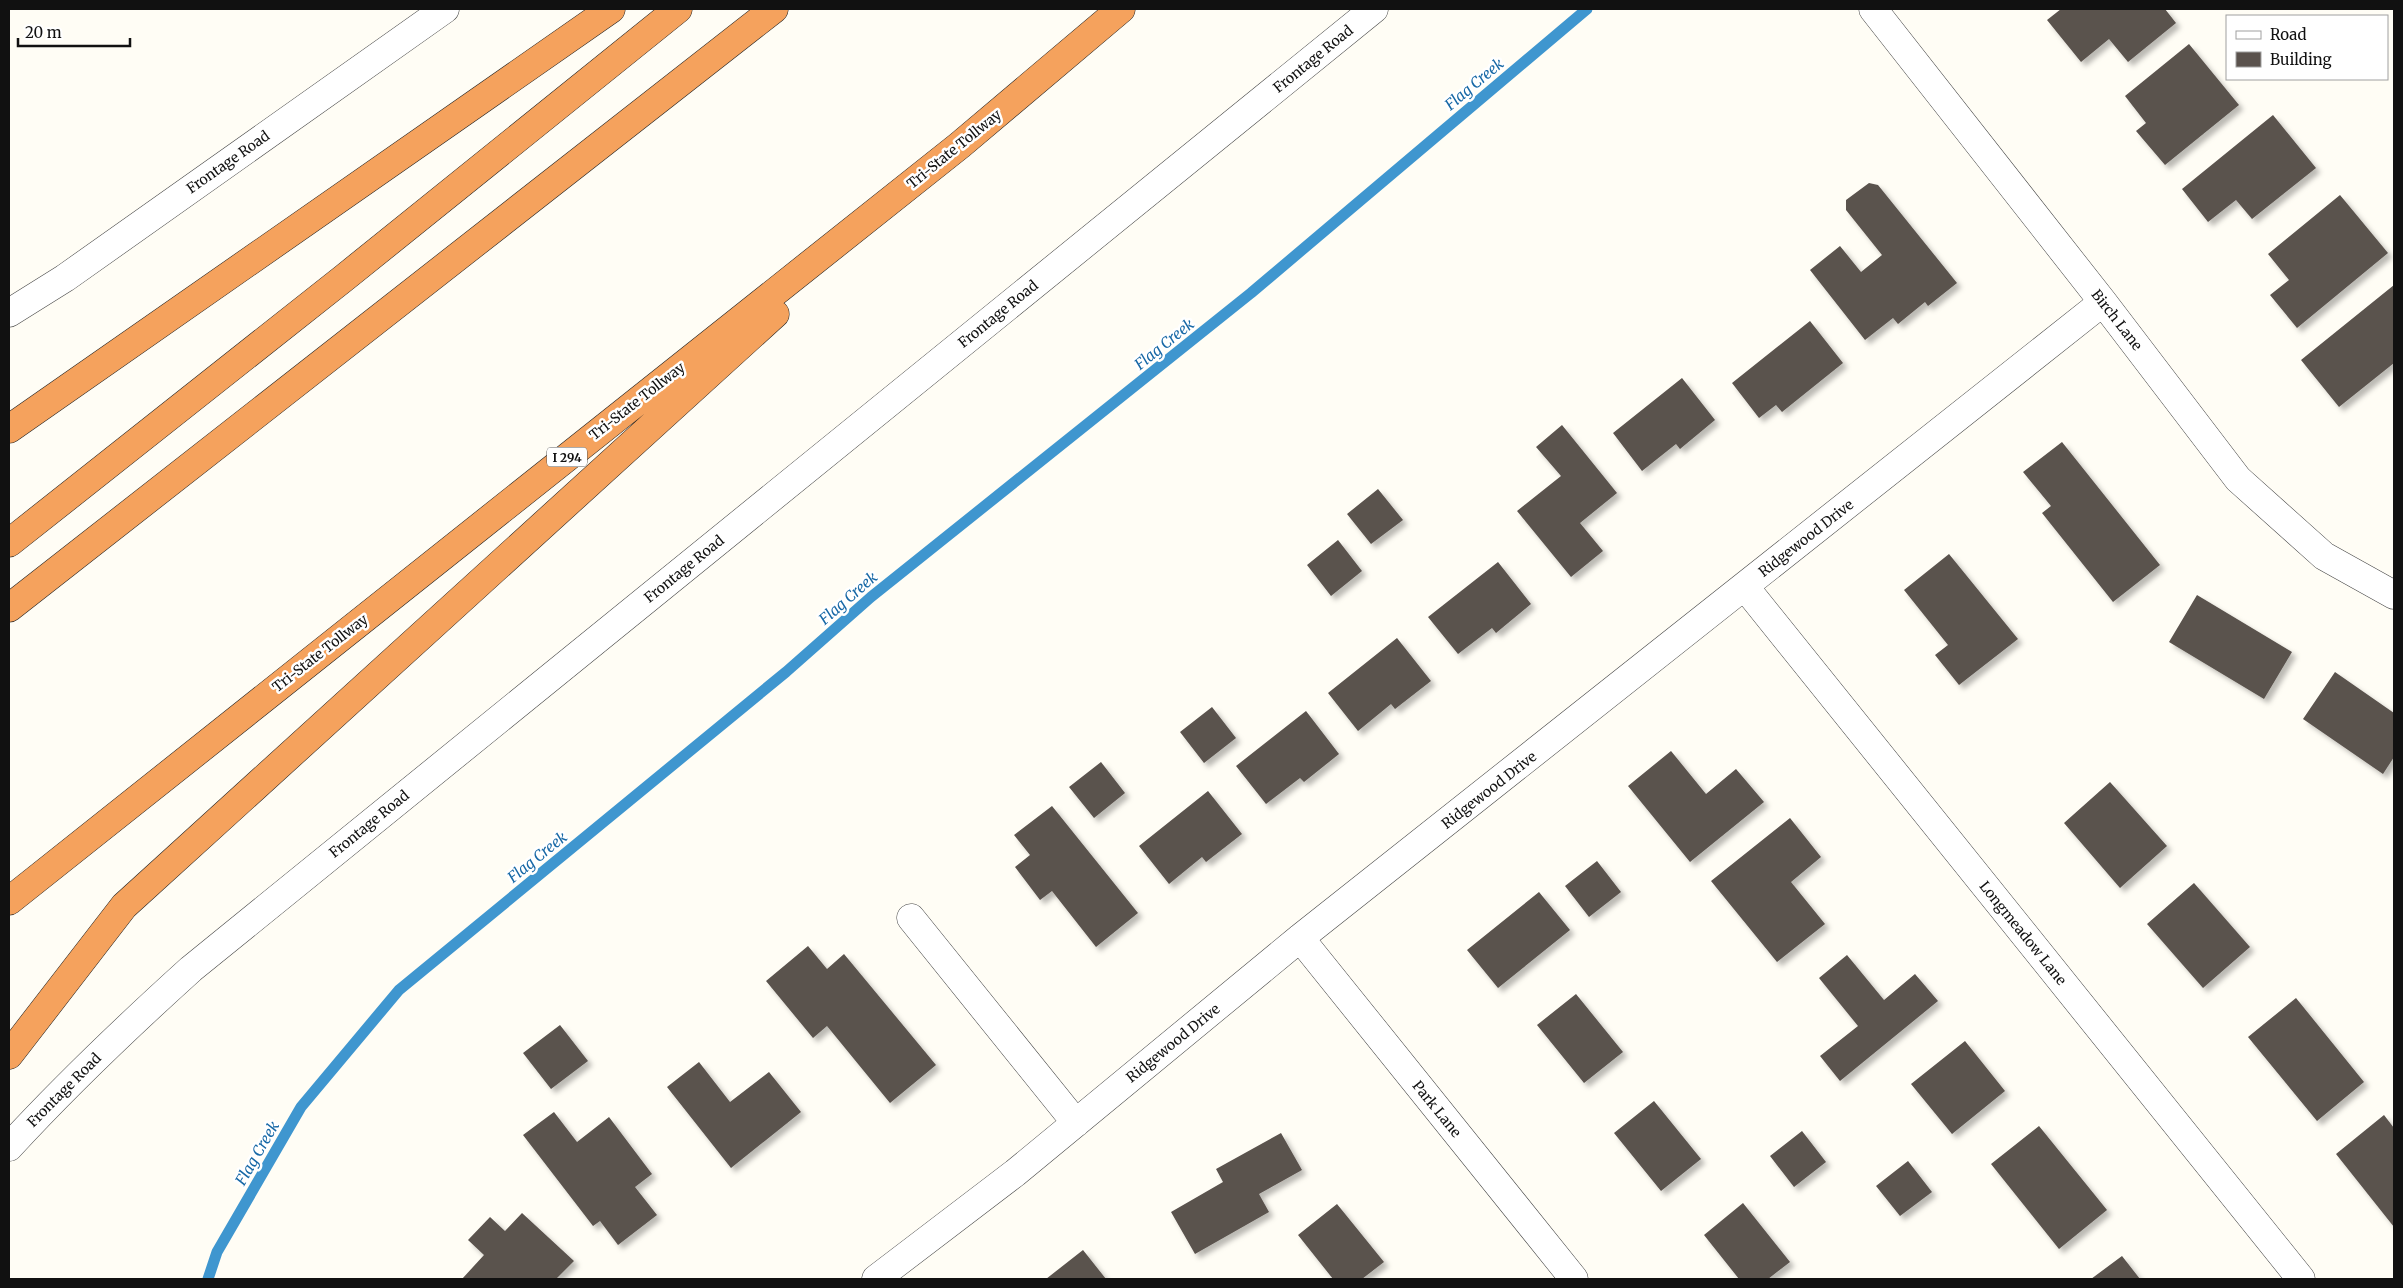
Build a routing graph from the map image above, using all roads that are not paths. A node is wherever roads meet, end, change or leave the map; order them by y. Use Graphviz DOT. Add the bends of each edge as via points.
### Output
graph roads {
  1 [pos="445,9"];
  2 [pos="611,9"];
  3 [pos="678,9"];
  4 [pos="774,9"];
  5 [pos="1121,9"];
  6 [pos="1374,9"];
  7 [pos="1873,9"];
  8 [pos="960,145"];
  9 [pos="2103,302"];
  10 [pos="9,313"];
  11 [pos="9,429"];
  12 [pos="9,543"];
  13 [pos="1745,586"];
  14 [pos="2394,595"];
  15 [pos="9,608"];
  16 [pos="9,901"];
  17 [pos="911,918"];
  18 [pos="1300,938"];
  19 [pos="9,1055"];
  20 [pos="1076,1123"];
  21 [pos="9,1147"];
  22 [pos="876,1279"];
  23 [pos="1574,1279"];
  24 [pos="2301,1279"];
  1 -- 10 [label="street, Frontage Road" via="64,278"];
  2 -- 11 [label="highway"];
  3 -- 12 [label="highway"];
  4 -- 15 [label="highway"];
  5 -- 8 [label="highway, Tri-State Tollway / I 294"];
  6 -- 21 [label="street, Frontage Road" via="191,969 44,1108"];
  7 -- 9 [label="street, Birch Lane"];
  8 -- 16 [label="highway, Tri-State Tollway / I 294"];
  8 -- 19 [label="highway" via="124,906"];
  9 -- 13 [label="street, Ridgewood Drive"];
  9 -- 14 [label="street, Birch Lane" via="2238,479 2324,556"];
  13 -- 18 [label="street, Ridgewood Drive"];
  13 -- 24 [label="street, Longmeadow Lane"];
  17 -- 20 [label="street"];
  18 -- 20 [label="street, Ridgewood Drive"];
  18 -- 23 [label="street, Park Lane"];
  20 -- 22 [label="street, Ridgewood Drive"];
}
